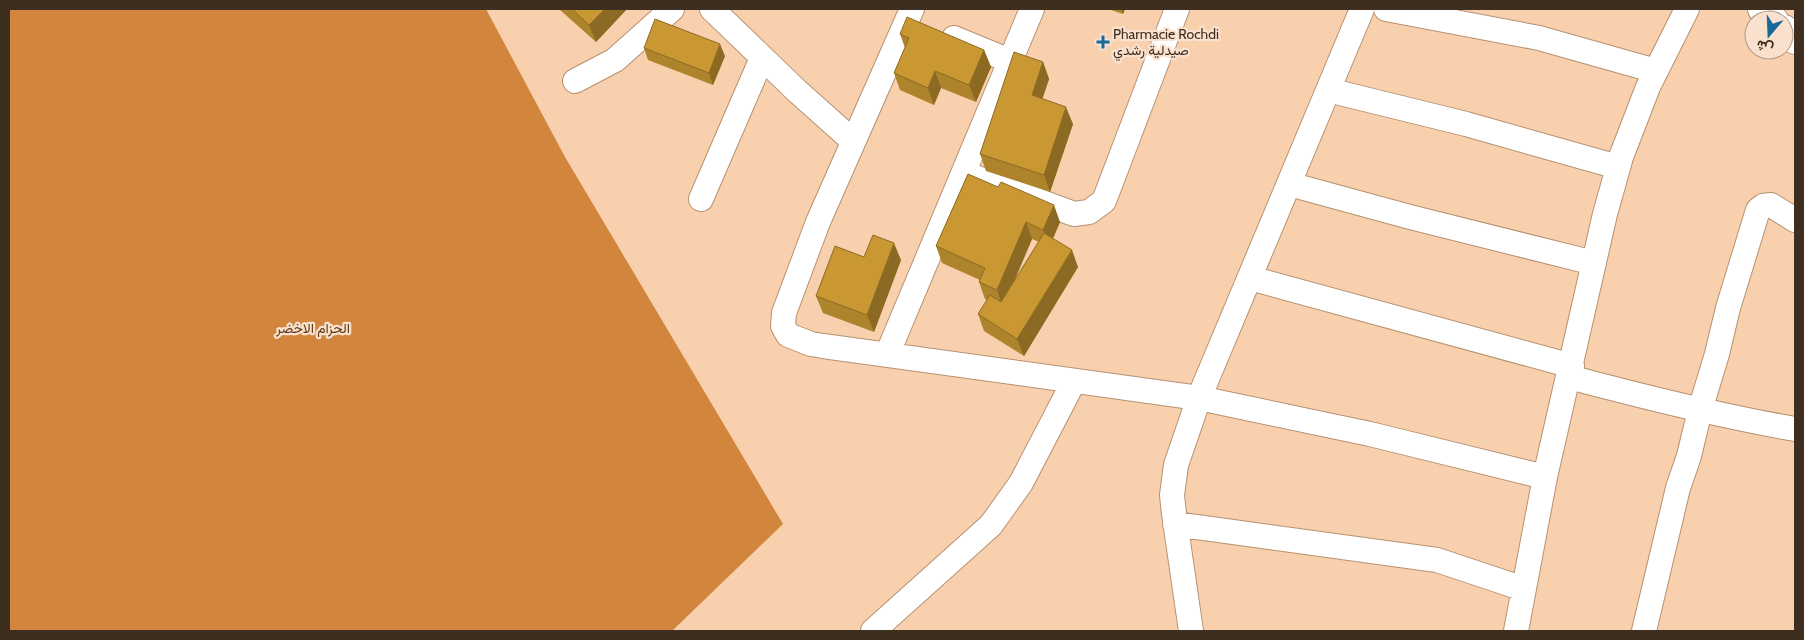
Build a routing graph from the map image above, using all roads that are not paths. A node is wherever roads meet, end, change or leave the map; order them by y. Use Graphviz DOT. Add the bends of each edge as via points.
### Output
graph roads {
  1 [pos="672,9"];
  2 [pos="712,9"];
  3 [pos="1032,9"];
  4 [pos="1178,9"];
  5 [pos="1362,9"];
  6 [pos="1386,9"];
  7 [pos="1686,9"];
  8 [pos="919,21"];
  9 [pos="762,58"];
  10 [pos="1010,61"];
  11 [pos="1656,72"];
  12 [pos="575,81"];
  13 [pos="1328,90"];
  14 [pos="853,141"];
  15 [pos="1618,167"];
  16 [pos="964,172"];
  17 [pos="1289,184"];
  18 [pos="700,199"];
  19 [pos="1795,220"];
  20 [pos="1594,263"];
  21 [pos="1250,278"];
  22 [pos="888,355"];
  23 [pos="1570,371"];
  24 [pos="1074,381"];
  25 [pos="1199,398"];
  26 [pos="1700,410"];
  27 [pos="1795,430"];
  28 [pos="1545,477"];
  29 [pos="1175,524"];
  30 [pos="1524,589"];
  31 [pos="873,631"];
  32 [pos="1191,631"];
  33 [pos="1516,631"];
  34 [pos="1645,631"];
  1 -- 12 [label="street" via="615,60"];
  2 -- 9 [label="street"];
  3 -- 10 [label="street"];
  4 -- 16 [label="street" via="1104,201 1089,212 1074,214"];
  5 -- 13 [label="street"];
  6 -- 11 [label="street" via="1539,38"];
  7 -- 11 [label="street"];
  8 -- 10 [label="street"];
  8 -- 14 [label="street"];
  9 -- 14 [label="street"];
  9 -- 18 [label="street"];
  10 -- 16 [label="street"];
  11 -- 15 [label="street"];
  13 -- 15 [label="street" via="1466,124"];
  13 -- 17 [label="street"];
  14 -- 22 [label="street" via="792,288 783,326 788,335 811,344"];
  15 -- 20 [label="street"];
  16 -- 22 [label="street"];
  17 -- 20 [label="street"];
  17 -- 21 [label="street"];
  19 -- 26 [label="street" via="1772,205 1758,210"];
  20 -- 23 [label="street"];
  21 -- 23 [label="street"];
  21 -- 25 [label="street"];
  22 -- 24 [label="street"];
  23 -- 26 [label="street"];
  23 -- 28 [label="street"];
  24 -- 25 [label="street"];
  24 -- 31 [label="street" via="1021,483 991,525"];
  25 -- 28 [label="street" via="1370,434"];
  25 -- 29 [label="street" via="1176,465 1172,495"];
  26 -- 27 [label="street"];
  26 -- 34 [label="street" via="1678,488"];
  28 -- 30 [label="street"];
  29 -- 30 [label="street" via="1437,560"];
  29 -- 32 [label="street"];
  30 -- 33 [label="street"];
}
